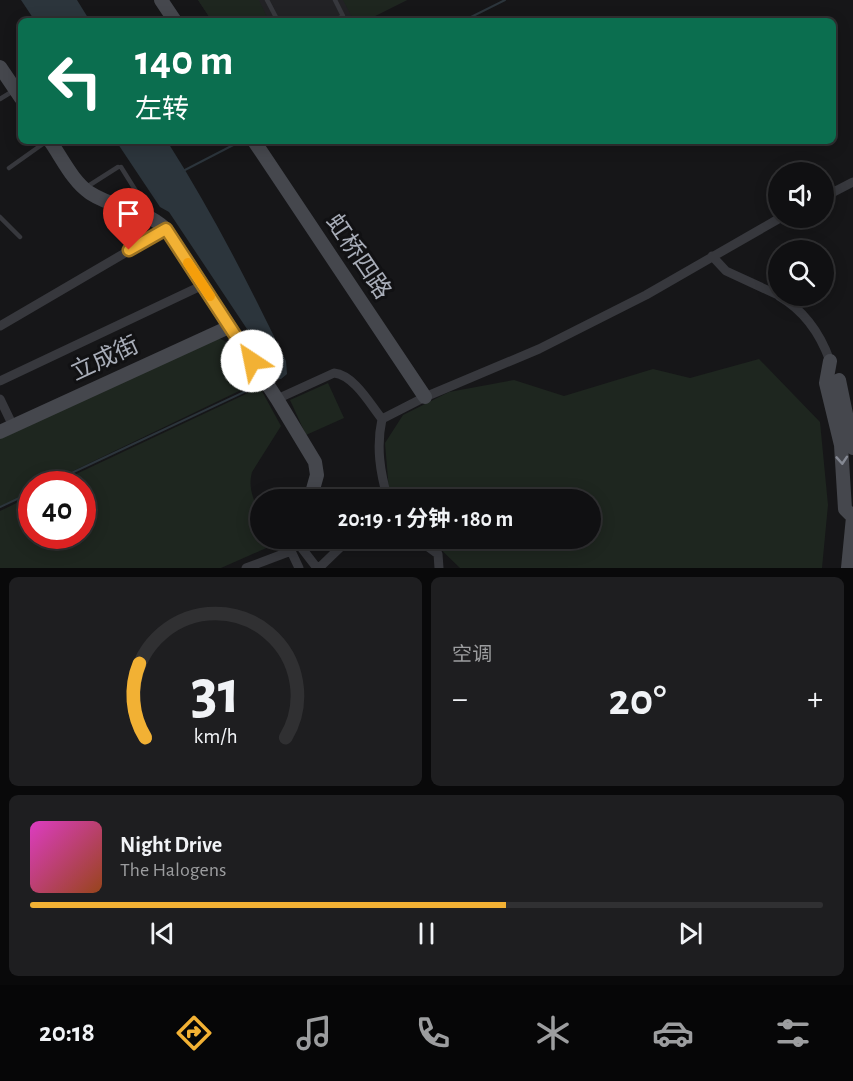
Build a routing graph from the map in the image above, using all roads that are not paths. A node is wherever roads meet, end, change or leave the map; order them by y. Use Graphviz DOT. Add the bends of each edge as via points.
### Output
graph roads {
  1 [pos="161,0"];
  2 [pos="267,0"];
  3 [pos="335,0"];
  4 [pos="173,18"];
  5 [pos="276,18"];
  6 [pos="339,18"];
  7 [pos="0,67"];
  8 [pos="18,93"];
  9 [pos="0,99"];
  10 [pos="45,144"];
  11 [pos="51,144"];
  12 [pos="256,144"];
  13 [pos="9,168"];
  14 [pos="853,182"];
  15 [pos="84,188"];
  16 [pos="834,192"];
  17 [pos="0,217"];
  18 [pos="152,217"];
  19 [pos="768,225"];
  20 [pos="166,229"];
  21 [pos="20,237"];
  22 [pos="712,256"];
  23 [pos="203,285"];
  24 [pos="768,290"];
  25 [pos="795,306"];
  26 [pos="0,326"];
  27 [pos="229,327"];
  28 [pos="830,361"];
  29 [pos="838,380"];
  30 [pos="0,381"];
  31 [pos="425,397"];
  32 [pos="0,399"];
  33 [pos="277,399"];
  34 [pos="853,400"];
  35 [pos="382,419"];
  36 [pos="846,428"];
  37 [pos="6,429"];
  38 [pos="853,448"];
  39 [pos="313,489"];
  40 [pos="385,489"];
  41 [pos="853,517"];
  42 [pos="285,549"];
  43 [pos="296,549"];
  44 [pos="300,549"];
  45 [pos="338,549"];
  46 [pos="431,549"];
  47 [pos="246,568"];
  48 [pos="299,568"];
  49 [pos="318,568"];
  50 [pos="439,568"];
  51 [pos="848,568"];
  1 -- 4 [label="street"];
  2 -- 5 [label="lane"];
  3 -- 6 [label="lane" via="343,16"];
  7 -- 8 [label="street"];
  8 -- 9 [label="lane"];
  10 -- 13 [label="lane"];
  11 -- 15 [label="street"];
  12 -- 31 [label="street, 虹桥四路"];
  14 -- 16 [label="street"];
  15 -- 18 [label="street"];
  15 -- 18 [label="lane" via="119,167"];
  17 -- 21 [label="lane"];
  18 -- 20 [label="street"];
  19 -- 22 [label="street"];
  20 -- 23 [label="street"];
  20 -- 26 [label="street"];
  22 -- 24 [label="street" via="726,271"];
  22 -- 31 [label="street" via="684,276 575,331"];
  23 -- 27 [label="street"];
  23 -- 30 [label="street"];
  25 -- 28 [label="street" via="812,325"];
  27 -- 33 [label="street"];
  27 -- 37 [label="street, 立成街"];
  28 -- 29 [label="street"];
  28 -- 36 [label="street" via="826,383"];
  29 -- 34 [label="street"];
  29 -- 36 [label="street"];
  31 -- 35 [label="street"];
  32 -- 37 [label="street"];
  33 -- 35 [label="street" via="334,373 342,374"];
  33 -- 39 [label="street" via="316,466"];
  35 -- 40 [label="street" via="379,463"];
  36 -- 38 [label="street"];
  36 -- 41 [label="street, one-way" via="845,509"];
  41 -- 51 [label="street"];
  42 -- 47 [label="street"];
  43 -- 48 [label="street"];
  44 -- 49 [label="street"];
  45 -- 49 [label="street"];
  46 -- 50 [label="street" via="438,554"];
}
